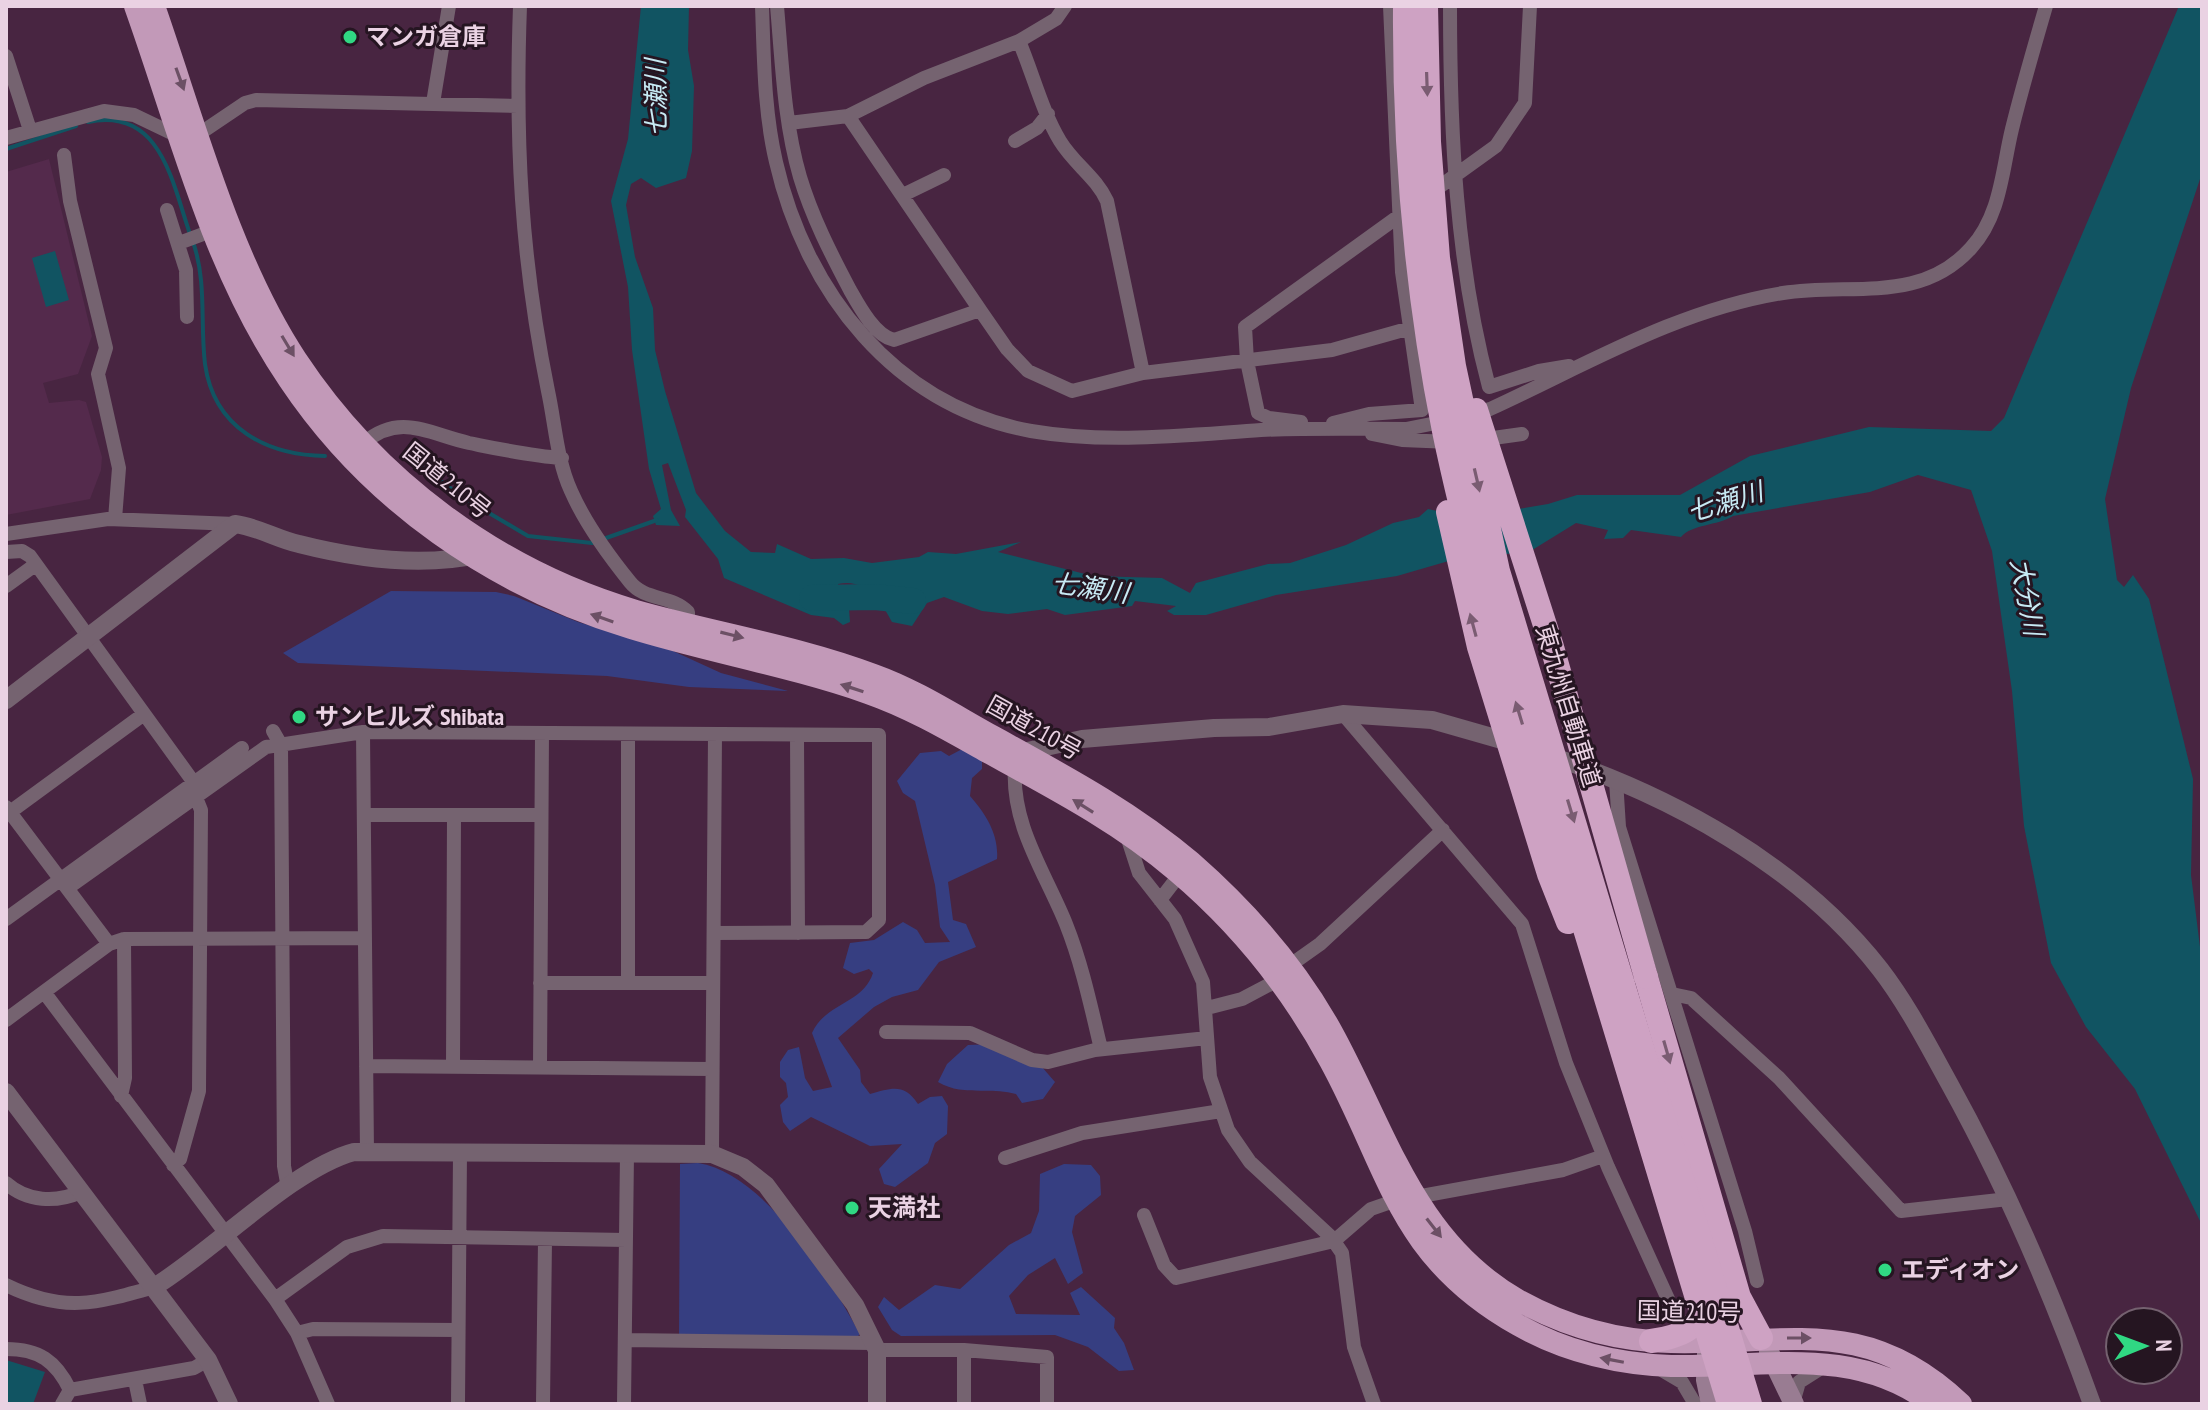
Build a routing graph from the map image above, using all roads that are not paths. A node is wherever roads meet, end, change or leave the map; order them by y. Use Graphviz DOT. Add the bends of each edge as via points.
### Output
graph roads {
  1 [pos="135,6"];
  2 [pos="154,6"];
  3 [pos="449,6"];
  4 [pos="520,6"];
  5 [pos="762,6"];
  6 [pos="777,6"];
  7 [pos="1065,6"];
  8 [pos="1390,6"];
  9 [pos="1405,6"];
  10 [pos="1426,6"];
  11 [pos="1450,6"];
  12 [pos="1530,6"];
  13 [pos="2046,6"];
  14 [pos="1019,41"];
  15 [pos="6,56"];
  16 [pos="433,103"];
  17 [pos="518,106"];
  18 [pos="1048,114"];
  19 [pos="848,116"];
  20 [pos="789,123"];
  21 [pos="30,130"];
  22 [pos="191,136"];
  23 [pos="6,138"];
  24 [pos="1015,141"];
  25 [pos="64,155"];
  26 [pos="944,175"];
  27 [pos="1456,176"];
  28 [pos="907,193"];
  29 [pos="167,210"];
  30 [pos="1405,213"];
  31 [pos="195,237"];
  32 [pos="980,310"];
  33 [pos="1445,312"];
  34 [pos="187,317"];
  35 [pos="1407,329"];
  36 [pos="1247,361"];
  37 [pos="1583,364"];
  38 [pos="1143,373"];
  39 [pos="1332,426"];
  40 [pos="1359,429"];
  41 [pos="1522,434"];
  42 [pos="364,443"];
  43 [pos="562,458"];
  44 [pos="115,519"];
  45 [pos="235,524"];
  46 [pos="6,534"];
  47 [pos="495,550"];
  48 [pos="6,552"];
  49 [pos="471,556"];
  50 [pos="35,565"];
  51 [pos="6,586"];
  52 [pos="688,624"];
  53 [pos="89,638"];
  54 [pos="6,700"];
  55 [pos="144,714"];
  56 [pos="1343,714"];
  57 [pos="273,731"];
  58 [pos="363,732"];
  59 [pos="542,733"];
  60 [pos="628,734"];
  61 [pos="715,734"];
  62 [pos="797,735"];
  63 [pos="281,745"];
  64 [pos="242,748"];
  65 [pos="1019,760"];
  66 [pos="1616,780"];
  67 [pos="194,788"];
  68 [pos="7,811"];
  69 [pos="364,815"];
  70 [pos="454,815"];
  71 [pos="541,815"];
  72 [pos="1443,830"];
  73 [pos="1126,833"];
  74 [pos="1180,874"];
  75 [pos="64,883"];
  76 [pos="1160,900"];
  77 [pos="6,919"];
  78 [pos="714,933"];
  79 [pos="798,933"];
  80 [pos="284,938"];
  81 [pos="365,938"];
  82 [pos="124,939"];
  83 [pos="201,939"];
  84 [pos="109,944"];
  85 [pos="1284,973"];
  86 [pos="628,982"];
  87 [pos="540,983"];
  88 [pos="713,983"];
  89 [pos="44,992"];
  90 [pos="1672,994"];
  91 [pos="1207,1008"];
  92 [pos="6,1020"];
  93 [pos="886,1032"];
  94 [pos="1207,1038"];
  95 [pos="1101,1049"];
  96 [pos="366,1066"];
  97 [pos="453,1067"];
  98 [pos="540,1067"];
  99 [pos="712,1069"];
  100 [pos="6,1092"];
  101 [pos="121,1096"];
  102 [pos="1221,1111"];
  103 [pos="367,1153"];
  104 [pos="460,1153"];
  105 [pos="627,1154"];
  106 [pos="712,1154"];
  107 [pos="1603,1156"];
  108 [pos="1005,1158"];
  109 [pos="173,1165"];
  110 [pos="6,1183"];
  111 [pos="288,1188"];
  112 [pos="81,1192"];
  113 [pos="1403,1199"];
  114 [pos="2008,1199"];
  115 [pos="1144,1215"];
  116 [pos="226,1236"];
  117 [pos="459,1238"];
  118 [pos="545,1240"];
  119 [pos="626,1240"];
  120 [pos="1334,1241"];
  121 [pos="1708,1278"];
  122 [pos="6,1285"];
  123 [pos="154,1287"];
  124 [pos="1748,1289"];
  125 [pos="275,1299"];
  126 [pos="1668,1299"];
  127 [pos="458,1330"];
  128 [pos="297,1333"];
  129 [pos="1753,1339"];
  130 [pos="625,1340"];
  131 [pos="1708,1341"];
  132 [pos="876,1347"];
  133 [pos="6,1349"];
  134 [pos="964,1350"];
  135 [pos="1651,1353"];
  136 [pos="208,1360"];
  137 [pos="1774,1363"];
  138 [pos="1841,1364"];
  139 [pos="1714,1365"];
  140 [pos="135,1380"];
  141 [pos="70,1390"];
  142 [pos="62,1404"];
  143 [pos="140,1404"];
  144 [pos="229,1404"];
  145 [pos="328,1404"];
  146 [pos="458,1404"];
  147 [pos="543,1404"];
  148 [pos="624,1404"];
  149 [pos="877,1404"];
  150 [pos="964,1404"];
  151 [pos="1047,1404"];
  152 [pos="1374,1404"];
  153 [pos="1695,1404"];
  154 [pos="1711,1404"];
  155 [pos="1729,1404"];
  156 [pos="1750,1404"];
  157 [pos="1793,1404"];
  158 [pos="1932,1404"];
  159 [pos="1961,1404"];
  160 [pos="2092,1404"];
  1 -- 22 [label="highway, 国道210号"];
  2 -- 22 [label="highway, 国道210号, one-way"];
  3 -- 16 [label="street"];
  4 -- 17 [label="street"];
  5 -- 39 [label="street" via="768,117 794,220 846,319 913,382 983,418 1059,434 1171,437"];
  6 -- 20 [label="street"];
  7 -- 14 [label="street" via="1056,19"];
  8 -- 30 [label="street"];
  9 -- 30 [label="highway, 東九州自動車道, bridge"];
  10 -- 33 [label="highway, 東九州自動車道, one-way, bridge" via="1431,189"];
  11 -- 27 [label="street"];
  12 -- 27 [label="street" via="1528,84 1521,111 1496,146"];
  13 -- 37 [label="street" via="1997,202 1973,246 1954,265 1895,289 1812,289 1750,301 1671,324"];
  14 -- 18 [label="street"];
  14 -- 19 [label="street" via="924,78"];
  15 -- 21 [label="street"];
  16 -- 17 [label="street"];
  16 -- 22 [label="street" via="250,101"];
  17 -- 43 [label="street" via="525,261"];
  18 -- 24 [label="street"];
  18 -- 38 [label="street" via="1062,145 1107,201"];
  19 -- 20 [label="street"];
  19 -- 32 [label="street"];
  20 -- 32 [label="street" via="800,177 830,252 855,299 883,335 900,339"];
  21 -- 22 [label="street" via="114,111"];
  21 -- 23 [label="street"];
  22 -- 31 [label="highway, 国道210号"];
  22 -- 42 [label="highway, 国道210号, one-way" via="262,303 297,361"];
  25 -- 44 [label="street" via="106,348 98,374 119,468"];
  26 -- 28 [label="street"];
  27 -- 30 [label="street"];
  27 -- 37 [label="street" via="1467,277 1489,387"];
  29 -- 31 [label="street"];
  30 -- 35 [label="street"];
  30 -- 36 [label="street" via="1247,325"];
  121 -- 30 [label="highway, one-way, bridge" via="1620,1019 1576,939 1549,874 1461,581"];
  155 -- 30 [label="highway, 東九州自動車道, one-way, bridge" via="1480,580 1444,431"];
  31 -- 34 [label="street" via="186,270"];
  31 -- 49 [label="highway, 国道210号" via="312,413 389,494"];
  32 -- 38 [label="street" via="1020,364 1060,389 1079,391"];
  33 -- 124 [label="highway, one-way, bridge" via="1552,647 1646,977"];
  33 -- 156 [label="highway, 東九州自動車道, one-way, bridge" via="1498,571"];
  35 -- 36 [label="street" via="1332,350"];
  35 -- 39 [label="street" via="1422,410 1369,414"];
  36 -- 38 [label="street"];
  36 -- 39 [label="street" via="1255,408 1261,415"];
  37 -- 40 [label="street" via="1490,409 1406,429"];
  39 -- 40 [label="street"];
  40 -- 41 [label="street" via="1381,438 1439,443"];
  42 -- 43 [label="street" via="389,428 418,426 469,443"];
  42 -- 47 [label="highway, 国道210号" via="427,504"];
  43 -- 52 [label="street" via="571,493 633,586 681,604"];
  44 -- 45 [label="street"];
  44 -- 46 [label="street"];
  45 -- 49 [label="street" via="299,544 388,559 429,563"];
  45 -- 53 [label="street"];
  47 -- 49 [label="street"];
  47 -- 52 [label="highway, 国道210号" via="608,602"];
  48 -- 50 [label="street" via="22,551"];
  65 -- 49 [label="highway, 国道210号, one-way" via="888,700 603,619"];
  50 -- 51 [label="street"];
  50 -- 53 [label="street"];
  52 -- 65 [label="highway, 国道210号, one-way" via="889,680"];
  53 -- 54 [label="street"];
  53 -- 55 [label="street"];
  55 -- 67 [label="street"];
  55 -- 68 [label="street"];
  56 -- 65 [label="street" via="1269,727 1082,739"];
  56 -- 66 [label="street" via="1453,724"];
  56 -- 72 [label="street"];
  57 -- 63 [label="street"];
  58 -- 59 [label="street"];
  58 -- 63 [label="street"];
  58 -- 69 [label="street"];
  59 -- 60 [label="street"];
  59 -- 71 [label="street"];
  60 -- 61 [label="street"];
  60 -- 86 [label="street"];
  61 -- 62 [label="street"];
  61 -- 78 [label="street"];
  62 -- 79 [label="street"];
  62 -- 79 [label="street" via="879,735 879,920 866,932"];
  63 -- 67 [label="street" via="251,754"];
  63 -- 80 [label="street"];
  64 -- 67 [label="street"];
  73 -- 65 [label="highway, 国道210号, one-way"];
  65 -- 85 [label="highway, 国道210号" via="1119,808 1184,857 1235,904"];
  65 -- 95 [label="street" via="1013,788 1026,838 1079,959"];
  66 -- 90 [label="street" via="1619,827"];
  66 -- 114 [label="street" via="1668,804 1776,871 1852,938 1914,1022"];
  67 -- 75 [label="street"];
  67 -- 83 [label="street" via="201,810"];
  68 -- 75 [label="street"];
  69 -- 70 [label="street"];
  69 -- 81 [label="street"];
  70 -- 71 [label="street"];
  70 -- 97 [label="street"];
  71 -- 87 [label="street"];
  72 -- 85 [label="street"];
  72 -- 107 [label="street" via="1522,924 1566,1063"];
  73 -- 74 [label="highway, 国道210号"];
  73 -- 76 [label="street" via="1139,873"];
  74 -- 76 [label="street"];
  74 -- 85 [label="highway, 国道210号"];
  75 -- 77 [label="street"];
  75 -- 84 [label="street"];
  76 -- 91 [label="street" via="1198,967"];
  78 -- 79 [label="street"];
  78 -- 88 [label="street"];
  80 -- 81 [label="street"];
  80 -- 83 [label="street"];
  80 -- 111 [label="street"];
  81 -- 96 [label="street"];
  82 -- 83 [label="street"];
  82 -- 84 [label="street"];
  82 -- 101 [label="street"];
  83 -- 109 [label="street" via="199,1091 180,1159"];
  84 -- 89 [label="street"];
  85 -- 91 [label="street" via="1242,999"];
  85 -- 113 [label="highway, 国道210号"];
  86 -- 87 [label="street"];
  86 -- 88 [label="street"];
  87 -- 98 [label="street"];
  88 -- 99 [label="street"];
  89 -- 92 [label="street"];
  89 -- 101 [label="street"];
  90 -- 114 [label="street" via="1691,998 1779,1078 1901,1211"];
  90 -- 124 [label="street" via="1745,1231"];
  91 -- 94 [label="street"];
  93 -- 95 [label="street" via="970,1033 1048,1062"];
  94 -- 95 [label="street"];
  94 -- 102 [label="street" via="1210,1077"];
  96 -- 97 [label="street"];
  96 -- 103 [label="street"];
  97 -- 98 [label="street"];
  98 -- 99 [label="street"];
  99 -- 106 [label="street"];
  100 -- 112 [label="street"];
  101 -- 109 [label="street"];
  102 -- 108 [label="street" via="1082,1133"];
  102 -- 120 [label="street" via="1244,1155"];
  103 -- 104 [label="street"];
  103 -- 111 [label="street" via="339,1156"];
  104 -- 105 [label="street"];
  104 -- 117 [label="street"];
  105 -- 106 [label="street"];
  105 -- 119 [label="street"];
  106 -- 132 [label="street" via="743,1167 766,1185 855,1305"];
  107 -- 113 [label="street" via="1563,1170"];
  107 -- 126 [label="street"];
  109 -- 116 [label="street"];
  110 -- 112 [label="street" via="32,1199"];
  111 -- 116 [label="street"];
  112 -- 123 [label="street"];
  113 -- 120 [label="street" via="1371,1209"];
  113 -- 135 [label="highway, 国道210号" via="1481,1276 1516,1299"];
  114 -- 160 [label="street" via="2049,1286"];
  115 -- 120 [label="street" via="1164,1265 1176,1278"];
  116 -- 123 [label="street"];
  116 -- 125 [label="street"];
  117 -- 118 [label="street"];
  117 -- 125 [label="street" via="383,1236 347,1247"];
  117 -- 127 [label="street"];
  118 -- 119 [label="street"];
  118 -- 147 [label="street"];
  119 -- 130 [label="street"];
  120 -- 152 [label="street" via="1348,1277 1356,1358"];
  121 -- 131 [label="highway"];
  121 -- 135 [label="highway" via="1705,1307 1694,1327"];
  122 -- 123 [label="street" via="54,1304 120,1297"];
  123 -- 136 [label="street"];
  124 -- 129 [label="highway"];
  125 -- 128 [label="street"];
  127 -- 128 [label="street"];
  127 -- 146 [label="street"];
  128 -- 145 [label="street"];
  129 -- 131 [label="highway, 国道210号"];
  129 -- 137 [label="main road"];
  129 -- 139 [label="highway" via="1741,1352"];
  129 -- 159 [label="highway, 国道210号, one-way" via="1829,1339 1870,1347 1911,1366"];
  130 -- 132 [label="street"];
  130 -- 148 [label="street"];
  131 -- 135 [label="highway, 国道210号"];
  131 -- 139 [label="main road"];
  132 -- 134 [label="street"];
  132 -- 149 [label="street"];
  133 -- 141 [label="street" via="53,1361"];
  134 -- 150 [label="street"];
  134 -- 151 [label="street" via="1047,1357"];
  135 -- 139 [label="highway, 国道210号"];
  135 -- 153 [label="street" via="1682,1382"];
  136 -- 140 [label="street" via="194,1368"];
  136 -- 144 [label="street"];
  137 -- 138 [label="highway, 国道210号"];
  137 -- 139 [label="highway, 国道210号"];
  137 -- 157 [label="main road"];
  138 -- 157 [label="street" via="1805,1375"];
  138 -- 158 [label="highway, 国道210号" via="1900,1383"];
  139 -- 154 [label="main road"];
  140 -- 141 [label="street"];
  140 -- 143 [label="street"];
  141 -- 142 [label="street"];
}
